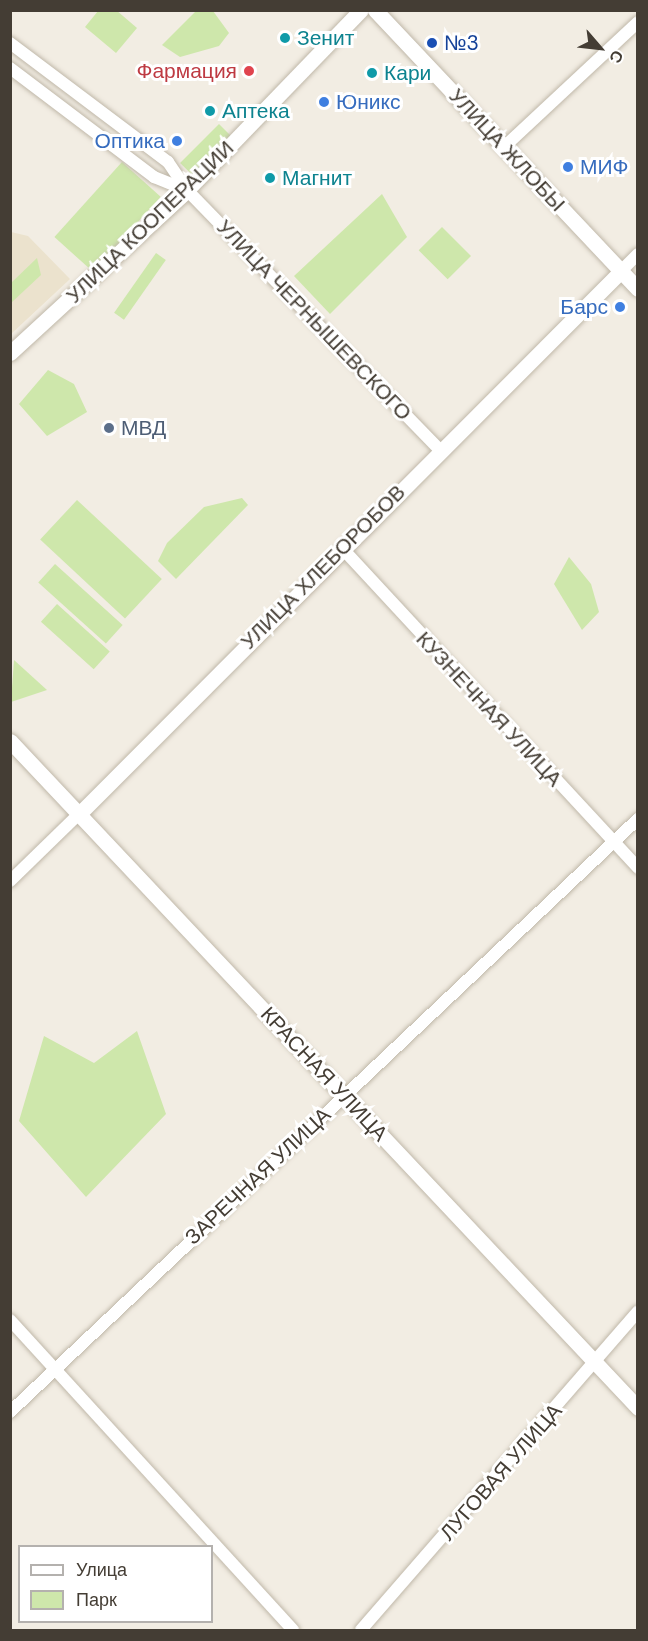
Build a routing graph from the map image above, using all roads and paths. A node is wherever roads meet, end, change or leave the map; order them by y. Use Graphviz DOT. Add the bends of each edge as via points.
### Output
graph roads {
  1 [pos="361,10"];
  2 [pos="375,10"];
  3 [pos="638,22"];
  4 [pos="10,43"];
  5 [pos="10,68"];
  6 [pos="504,147"];
  7 [pos="187,190"];
  8 [pos="638,254"];
  9 [pos="621,271"];
  10 [pos="638,289"];
  11 [pos="10,353"];
  12 [pos="440,450"];
  13 [pos="342,548"];
  14 [pos="10,741"];
  15 [pos="81,812"];
  16 [pos="638,819"];
  17 [pos="613,843"];
  18 [pos="638,868"];
  19 [pos="10,881"];
  20 [pos="344,1095"];
  21 [pos="638,1311"];
  22 [pos="10,1320"];
  23 [pos="596,1365"];
  24 [pos="53,1368"];
  25 [pos="638,1408"];
  26 [pos="10,1412"];
  27 [pos="293,1630"];
  28 [pos="361,1630"];
  1 -- 7 [label="street, УЛИЦА КООПЕРАЦИИ"];
  2 -- 6 [label="street, УЛИЦА ЖЛОБЫ"];
  3 -- 6 [label="street"];
  4 -- 7 [label="street, УЛИЦА ЧЕРНЫШЕВСКОГО" via="168,162"];
  5 -- 7 [label="street, УЛИЦА ЧЕРНЫШЕВСКОГО" via="154,177"];
  6 -- 9 [label="street, УЛИЦА ЖЛОБЫ"];
  7 -- 11 [label="street, УЛИЦА КООПЕРАЦИИ"];
  7 -- 12 [label="street, УЛИЦА ЧЕРНЫШЕВСКОГО"];
  8 -- 9 [label="street, УЛИЦА ХЛЕБОРОБОВ"];
  9 -- 10 [label="street, УЛИЦА ЖЛОБЫ"];
  9 -- 12 [label="street, УЛИЦА ХЛЕБОРОБОВ"];
  12 -- 13 [label="street, УЛИЦА ХЛЕБОРОБОВ"];
  13 -- 15 [label="street, УЛИЦА ХЛЕБОРОБОВ"];
  13 -- 17 [label="street, КУЗНЕЧНАЯ УЛИЦА"];
  14 -- 15 [label="street, КРАСНАЯ УЛИЦА"];
  15 -- 19 [label="street, УЛИЦА ХЛЕБОРОБОВ"];
  15 -- 20 [label="street, КРАСНАЯ УЛИЦА"];
  16 -- 17 [label="street, ЗАРЕЧНАЯ УЛИЦА"];
  17 -- 18 [label="street, КУЗНЕЧНАЯ УЛИЦА"];
  17 -- 20 [label="street, ЗАРЕЧНАЯ УЛИЦА"];
  20 -- 23 [label="street, КРАСНАЯ УЛИЦА"];
  20 -- 24 [label="street, ЗАРЕЧНАЯ УЛИЦА"];
  21 -- 23 [label="street, ЛУГОВАЯ УЛИЦА"];
  22 -- 24 [label="street"];
  23 -- 25 [label="street, КРАСНАЯ УЛИЦА"];
  23 -- 28 [label="street, ЛУГОВАЯ УЛИЦА"];
  24 -- 26 [label="street, ЗАРЕЧНАЯ УЛИЦА"];
  24 -- 27 [label="street"];
}
